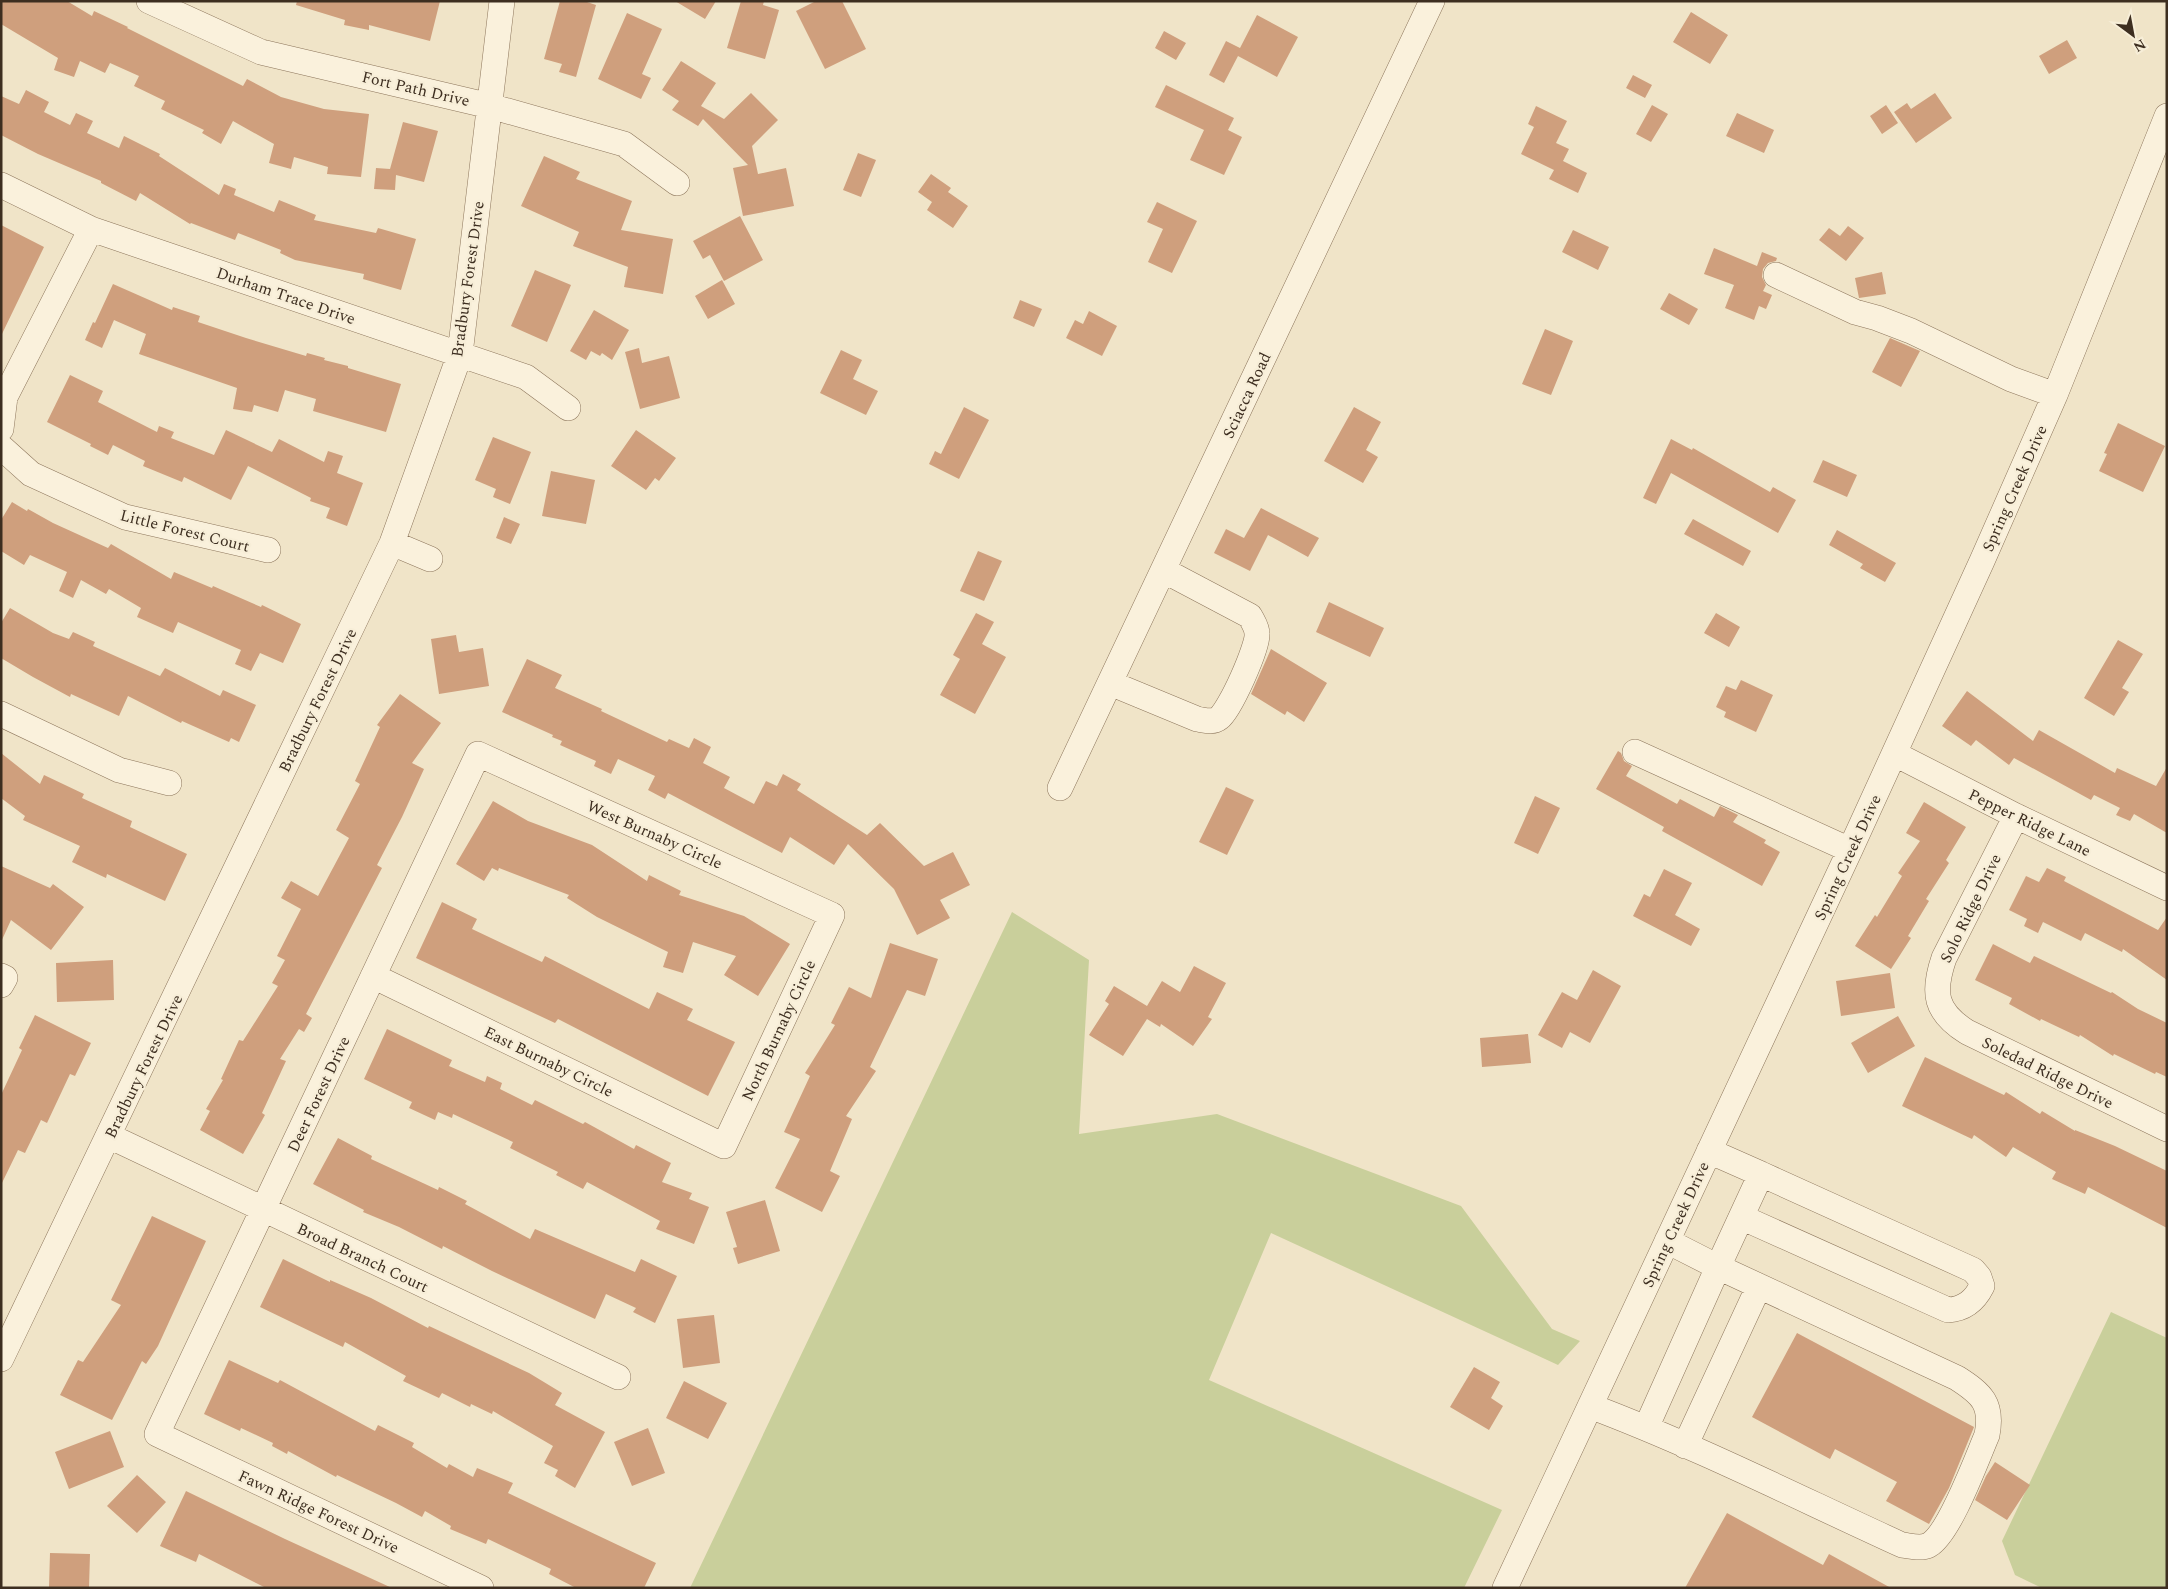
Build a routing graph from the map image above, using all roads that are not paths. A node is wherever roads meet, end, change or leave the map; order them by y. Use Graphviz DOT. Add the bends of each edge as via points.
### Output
graph roads {
  1 [pos="149,1"];
  2 [pos="502,1"];
  3 [pos="1432,1"];
  4 [pos="490,106"];
  5 [pos="2167,116"];
  6 [pos="677,183"];
  7 [pos="1,185"];
  8 [pos="91,229"];
  9 [pos="1776,275"];
  10 [pos="460,354"];
  11 [pos="2055,395"];
  12 [pos="568,408"];
  13 [pos="1,429"];
  14 [pos="1,447"];
  15 [pos="392,543"];
  16 [pos="268,550"];
  17 [pos="430,559"];
  18 [pos="1163,570"];
  19 [pos="1110,683"];
  20 [pos="1,714"];
  21 [pos="1635,752"];
  22 [pos="478,754"];
  23 [pos="1895,754"];
  24 [pos="169,783"];
  25 [pos="1060,788"];
  26 [pos="2016,816"];
  27 [pos="1850,850"];
  28 [pos="2167,888"];
  29 [pos="832,915"];
  30 [pos="373,976"];
  31 [pos="1939,1004"];
  32 [pos="2167,1129"];
  33 [pos="109,1136"];
  34 [pos="724,1146"];
  35 [pos="1709,1151"];
  36 [pos="1761,1174"];
  37 [pos="263,1210"];
  38 [pos="1741,1217"];
  39 [pos="1667,1242"];
  40 [pos="1718,1267"];
  41 [pos="1759,1286"];
  42 [pos="1,1359"];
  43 [pos="618,1377"];
  44 [pos="1590,1406"];
  45 [pos="1646,1428"];
  46 [pos="157,1434"];
  47 [pos="1685,1446"];
  48 [pos="482,1588"];
  49 [pos="1505,1588"];
  1 -- 4 [label="street, Fort Path Drive" via="261,52"];
  2 -- 4 [label="street, Bradbury Forest Drive"];
  3 -- 18 [label="street, Sciacca Road"];
  4 -- 6 [label="street, Fort Path Drive" via="624,144"];
  4 -- 10 [label="street, Bradbury Forest Drive"];
  5 -- 11 [label="street, Spring Creek Drive"];
  7 -- 8 [label="street, Durham Trace Drive"];
  8 -- 10 [label="street, Durham Trace Drive"];
  8 -- 13 [label="street" via="5,398"];
  9 -- 11 [label="street" via="1856,312 1911,331 2011,380"];
  10 -- 12 [label="street, Durham Trace Drive" via="526,377"];
  10 -- 15 [label="street, Bradbury Forest Drive"];
  11 -- 23 [label="street, Spring Creek Drive"];
  14 -- 16 [label="street, Little Forest Court" via="32,474 124,516"];
  15 -- 17 [label="street"];
  15 -- 33 [label="street, Bradbury Forest Drive"];
  18 -- 19 [label="street, Sciacca Road"];
  18 -- 19 [label="street" via="1250,616 1256,625 1257,635 1244,673 1226,710 1219,719 1210,722"];
  19 -- 25 [label="street, Sciacca Road"];
  20 -- 24 [label="street" via="119,770"];
  21 -- 27 [label="street"];
  22 -- 29 [label="street, West Burnaby Circle"];
  22 -- 30 [label="street, Deer Forest Drive"];
  23 -- 26 [label="street, Pepper Ridge Lane"];
  23 -- 27 [label="street, Spring Creek Drive"];
  26 -- 28 [label="street, Pepper Ridge Lane"];
  26 -- 31 [label="street, Solo Ridge Drive" via="1944,958 1936,989"];
  27 -- 35 [label="street, Spring Creek Drive"];
  29 -- 34 [label="street, North Burnaby Circle"];
  30 -- 34 [label="street, East Burnaby Circle"];
  30 -- 37 [label="street, Deer Forest Drive"];
  31 -- 32 [label="street, Soledad Ridge Drive" via="1951,1022 1966,1032"];
  33 -- 37 [label="street, Broad Branch Court"];
  33 -- 42 [label="street, Bradbury Forest Drive"];
  35 -- 36 [label="street"];
  35 -- 39 [label="street, Spring Creek Drive"];
  36 -- 38 [label="street"];
  36 -- 38 [label="street" via="1973,1270 1982,1286 1968,1304 1948,1310"];
  37 -- 43 [label="street, Broad Branch Court"];
  37 -- 46 [label="street, Deer Forest Drive"];
  38 -- 40 [label="street"];
  39 -- 40 [label="street"];
  39 -- 44 [label="street, Spring Creek Drive"];
  40 -- 41 [label="street"];
  40 -- 45 [label="street"];
  41 -- 47 [label="street"];
  41 -- 47 [label="street" via="1957,1378 1983,1398 1990,1422 1988,1435 1952,1514 1929,1544 1918,1548 1902,1545"];
  44 -- 45 [label="street"];
  44 -- 49 [label="street, Spring Creek Drive"];
  45 -- 47 [label="street"];
  46 -- 48 [label="street, Fawn Ridge Forest Drive"];
}
